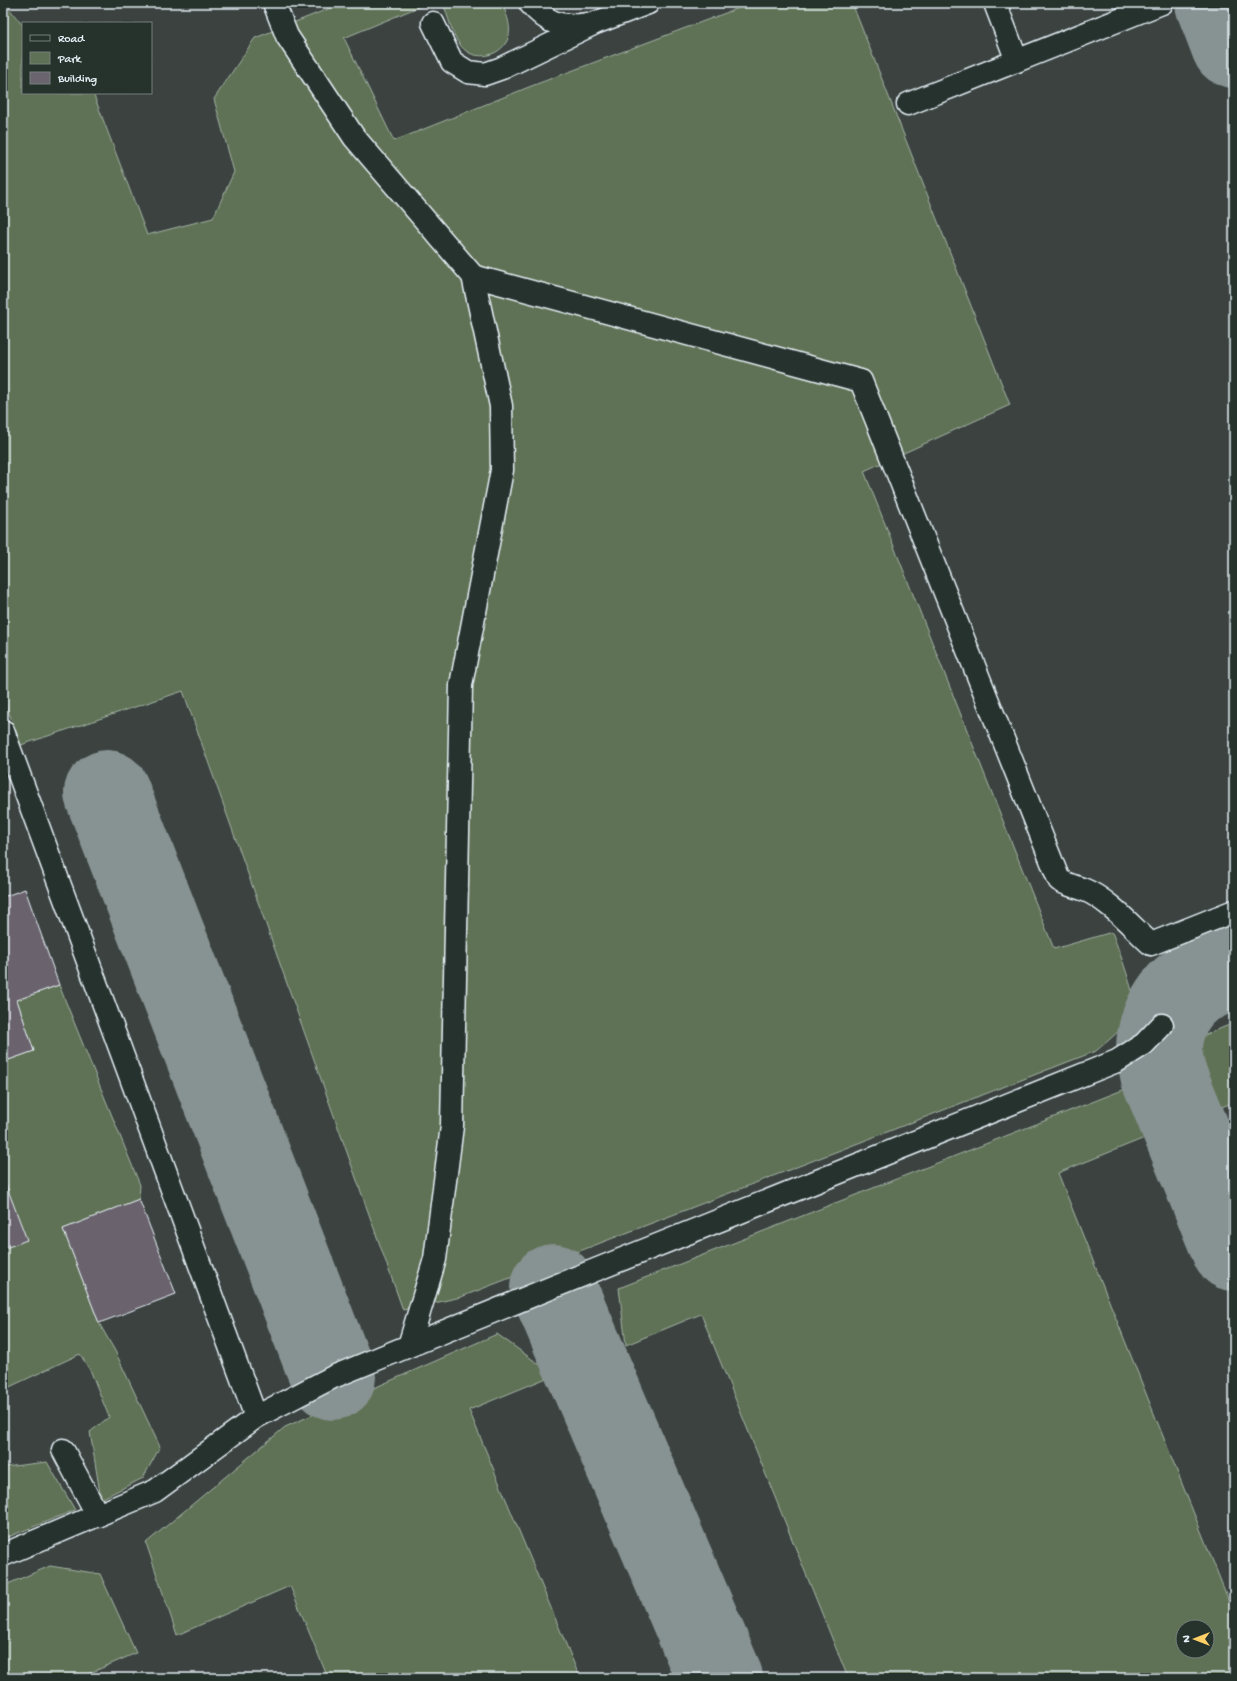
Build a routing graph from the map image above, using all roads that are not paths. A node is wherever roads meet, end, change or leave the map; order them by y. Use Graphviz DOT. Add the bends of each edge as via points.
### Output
graph roads {
  1 [pos="274,3"];
  2 [pos="530,3"];
  3 [pos="648,3"];
  4 [pos="995,3"];
  5 [pos="1162,3"];
  6 [pos="434,23"];
  7 [pos="595,23"];
  8 [pos="1017,61"];
  9 [pos="908,104"];
  10 [pos="473,276"];
  11 [pos="3,731"];
  12 [pos="1234,911"];
  13 [pos="1162,1025"];
  14 [pos="409,1346"];
  15 [pos="256,1417"];
  16 [pos="63,1450"];
  17 [pos="98,1516"];
  18 [pos="3,1555"];
  1 -- 10 [label="lane" via="287,36 354,137"];
  2 -- 7 [label="lane" via="549,20 560,25"];
  3 -- 7 [label="lane"];
  4 -- 8 [label="lane"];
  5 -- 8 [label="lane"];
  6 -- 7 [label="lane" via="452,62 468,72 485,74"];
  8 -- 9 [label="lane"];
  10 -- 12 [label="lane" via="861,381 1059,880 1104,901 1151,944"];
  10 -- 14 [label="lane" via="501,406 502,470 461,685 452,1126 435,1259"];
  11 -- 15 [label="lane"];
  13 -- 14 [label="lane" via="1144,1044 1117,1061"];
  14 -- 15 [label="lane" via="333,1377"];
  15 -- 17 [label="lane" via="156,1491"];
  16 -- 17 [label="lane"];
  17 -- 18 [label="lane"];
}
